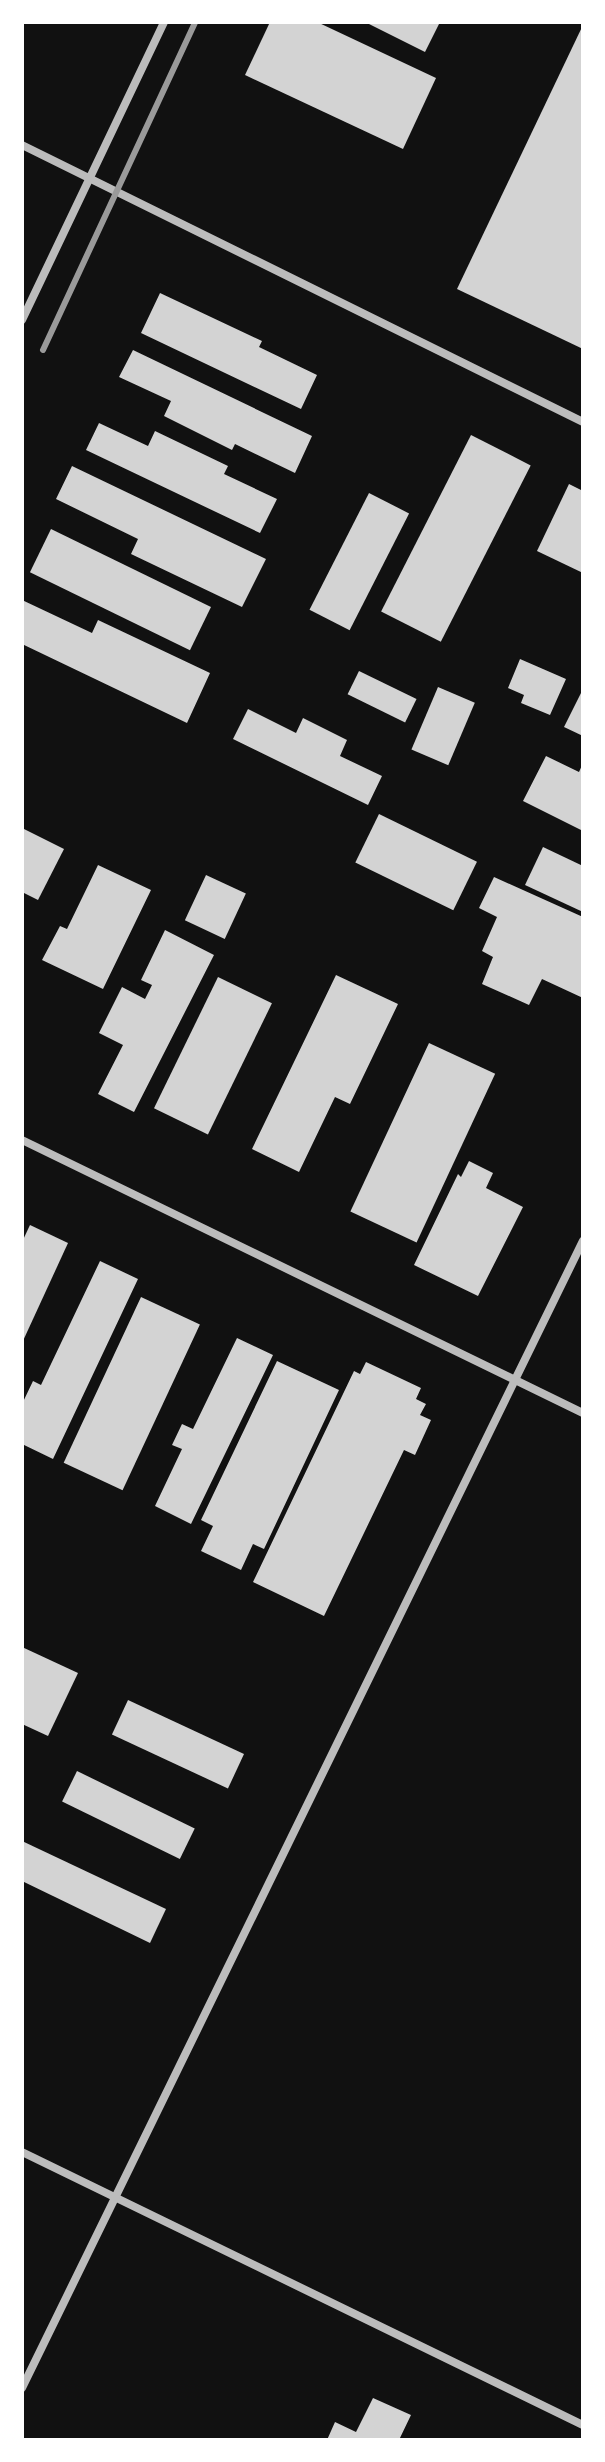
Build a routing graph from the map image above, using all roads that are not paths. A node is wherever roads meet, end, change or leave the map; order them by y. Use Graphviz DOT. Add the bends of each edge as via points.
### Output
graph roads {
  1 [pos="164,22"];
  2 [pos="22,145"];
  3 [pos="90,179"];
  4 [pos="22,320"];
  5 [pos="583,422"];
  6 [pos="22,1140"];
  7 [pos="583,1241"];
  8 [pos="515,1380"];
  9 [pos="583,1413"];
  10 [pos="22,2152"];
  11 [pos="115,2198"];
  12 [pos="22,2388"];
  13 [pos="583,2425"];
  1 -- 3 [label="street"];
  2 -- 3 [label="street"];
  3 -- 4 [label="street"];
  3 -- 5 [label="street"];
  6 -- 8 [label="street"];
  7 -- 8 [label="street"];
  8 -- 9 [label="street"];
  8 -- 11 [label="street"];
  10 -- 11 [label="street"];
  11 -- 12 [label="street"];
  11 -- 13 [label="street"];
}
